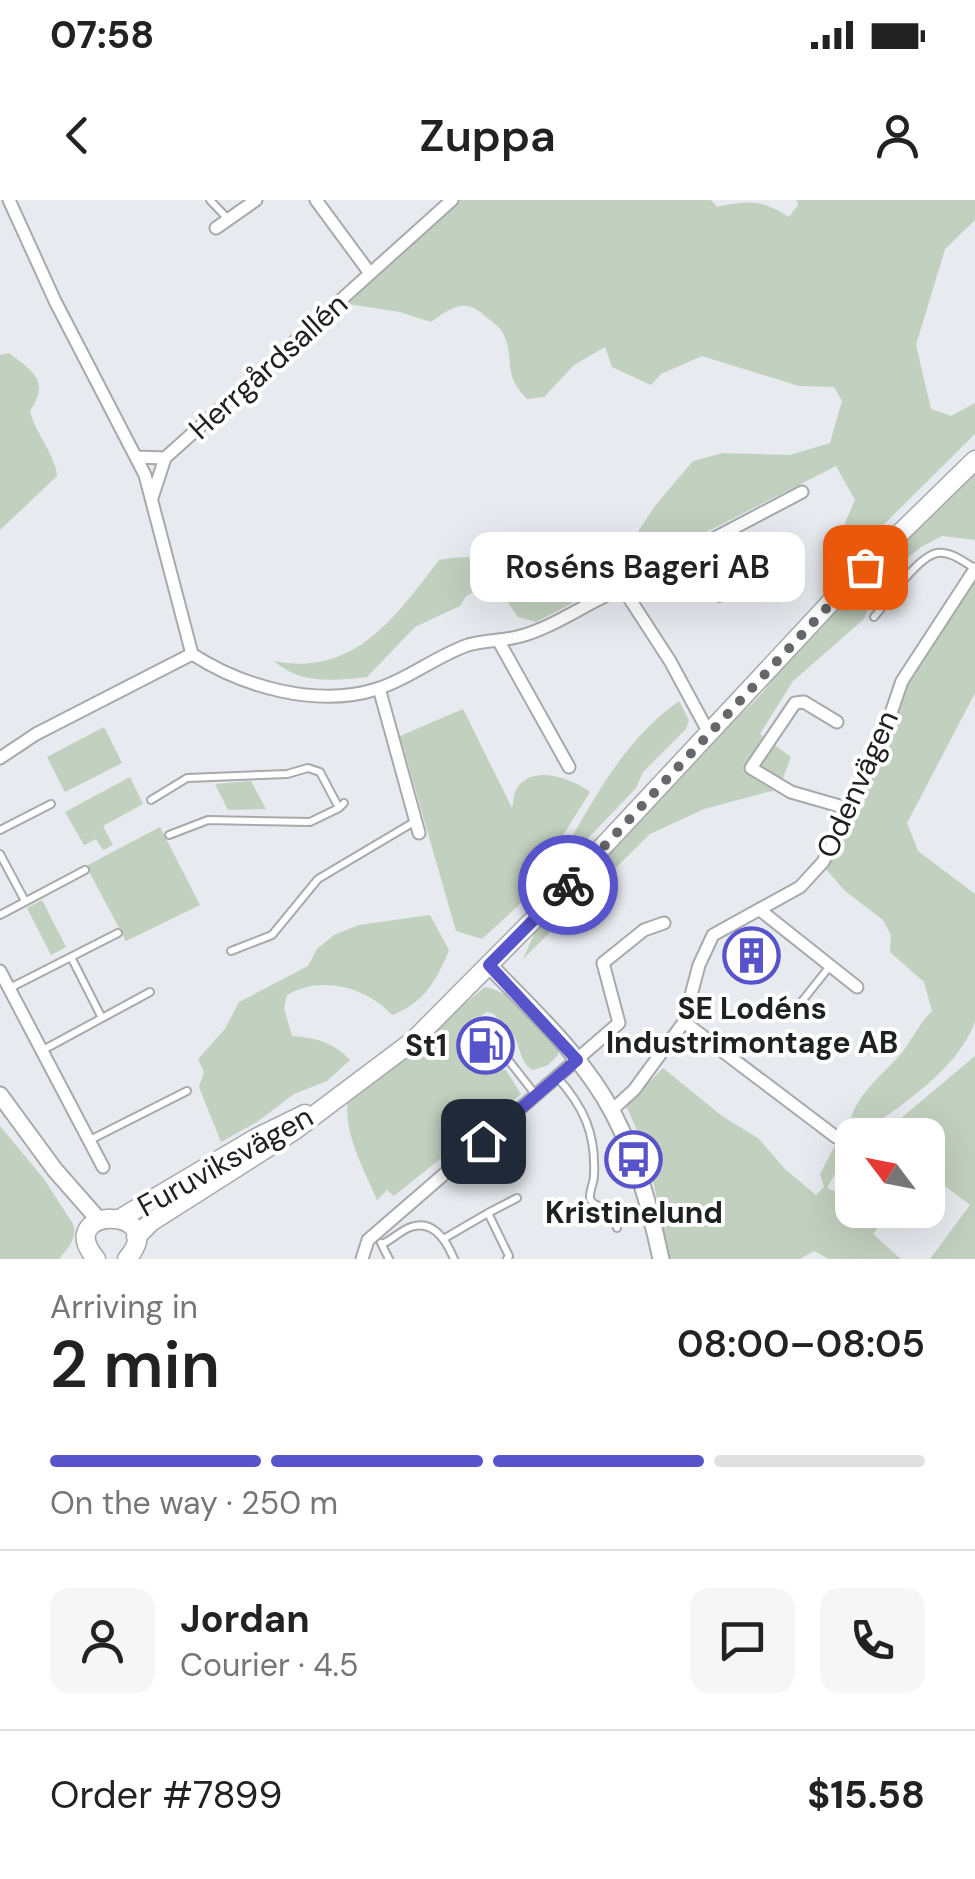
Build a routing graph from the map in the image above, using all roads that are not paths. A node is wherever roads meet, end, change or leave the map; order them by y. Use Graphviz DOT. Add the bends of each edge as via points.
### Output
graph roads {
  1 [pos="9,200"];
  2 [pos="210,200"];
  3 [pos="256,200"];
  4 [pos="316,200"];
  5 [pos="452,200"];
  6 [pos="227,218"];
  7 [pos="216,228"];
  8 [pos="370,272"];
  9 [pos="136,457"];
  10 [pos="166,458"];
  11 [pos="975,460"];
  12 [pos="802,492"];
  13 [pos="152,498"];
  14 [pos="721,534"];
  15 [pos="728,548"];
  16 [pos="693,549"];
  17 [pos="975,569"];
  18 [pos="605,596"];
  19 [pos="719,598"];
  20 [pos="874,617"];
  21 [pos="498,640"];
  22 [pos="192,654"];
  23 [pos="378,688"];
  24 [pos="837,722"];
  25 [pos="709,733"];
  26 [pos="0,758"];
  27 [pos="569,767"];
  28 [pos="151,800"];
  29 [pos="51,804"];
  30 [pos="850,809"];
  31 [pos="417,827"];
  32 [pos="0,830"];
  33 [pos="169,835"];
  34 [pos="0,854"];
  35 [pos="86,870"];
  36 [pos="25,902"];
  37 [pos="760,910"];
  38 [pos="0,914"];
  39 [pos="664,923"];
  40 [pos="118,933"];
  41 [pos="230,951"];
  42 [pos="71,957"];
  43 [pos="489,965"];
  44 [pos="830,966"];
  45 [pos="0,971"];
  46 [pos="857,987"];
  47 [pos="10,989"];
  48 [pos="150,992"];
  49 [pos="795,1010"];
  50 [pos="102,1018"];
  51 [pos="684,1022"];
  52 [pos="499,1048"];
  53 [pos="42,1051"];
  54 [pos="577,1060"];
  55 [pos="557,1077"];
  56 [pos="186,1091"];
  57 [pos="0,1095"];
  58 [pos="536,1095"];
  59 [pos="329,1104"];
  60 [pos="612,1110"];
  61 [pos="835,1136"];
  62 [pos="89,1141"];
  63 [pos="103,1167"];
  64 [pos="517,1198"];
  65 [pos="488,1213"];
  66 [pos="122,1218"];
  67 [pos="617,1228"];
  68 [pos="92,1229"];
  69 [pos="136,1238"];
  70 [pos="379,1238"];
  71 [pos="445,1238"];
  72 [pos="74,1259"];
  73 [pos="96,1259"];
  74 [pos="127,1259"];
  75 [pos="362,1259"];
  76 [pos="389,1259"];
  77 [pos="454,1259"];
  78 [pos="507,1259"];
  79 [pos="661,1259"];
  1 -- 9 [label="street"];
  2 -- 6 [label="lane"];
  3 -- 6 [label="street"];
  4 -- 8 [label="street, Herrgårdsallén"];
  5 -- 8 [label="street, Herrgårdsallén"];
  6 -- 7 [label="street"];
  8 -- 10 [label="street, Herrgårdsallén"];
  9 -- 10 [label="street"];
  9 -- 13 [label="street"];
  10 -- 13 [label="street"];
  11 -- 25 [label="main road, Furuviksvägen"];
  12 -- 14 [label="street"];
  13 -- 22 [label="street"];
  14 -- 15 [label="lane"];
  14 -- 16 [label="street"];
  16 -- 19 [label="lane"];
  16 -- 25 [label="street" via="622,587"];
  17 -- 20 [label="lane" via="940,552 924,559"];
  17 -- 30 [label="street, Odenvägen" via="902,681"];
  18 -- 21 [label="street" via="533,632"];
  21 -- 23 [label="street" via="464,646"];
  21 -- 27 [label="street"];
  22 -- 23 [label="street" via="233,677 282,690 341,694"];
  22 -- 26 [label="street"];
  23 -- 31 [label="street"];
  24 -- 30 [label="street" via="795,702 751,768 791,792"];
  25 -- 43 [label="main road, Furuviksvägen"];
  28 -- 33 [label="lane" via="187,778 308,768 320,772 341,805 310,822 208,820"];
  29 -- 32 [label="lane"];
  30 -- 37 [label="street, Odenvägen" via="814,874"];
  31 -- 41 [label="lane" via="318,879 272,935"];
  34 -- 36 [label="lane"];
  35 -- 36 [label="lane"];
  36 -- 38 [label="lane"];
  37 -- 44 [label="street"];
  37 -- 51 [label="street, Odenvägen" via="710,939"];
  39 -- 54 [label="street" via="644,930 603,963 620,1023"];
  40 -- 42 [label="lane"];
  42 -- 47 [label="lane"];
  42 -- 50 [label="lane"];
  43 -- 54 [label="street"];
  43 -- 59 [label="main road, Furuviksvägen" via="413,1041"];
  44 -- 46 [label="street"];
  44 -- 49 [label="lane"];
  45 -- 47 [label="street"];
  47 -- 53 [label="street"];
  48 -- 50 [label="lane"];
  50 -- 53 [label="lane"];
  51 -- 60 [label="street, Odenvägen"];
  51 -- 61 [label="street"];
  52 -- 58 [label="lane"];
  53 -- 62 [label="street"];
  54 -- 55 [label="street"];
  54 -- 60 [label="street"];
  55 -- 58 [label="street"];
  55 -- 67 [label="lane" via="581,1106 590,1130 590,1199 610,1210"];
  56 -- 62 [label="lane"];
  57 -- 68 [label="street" via="74,1192"];
  58 -- 70 [label="street"];
  59 -- 66 [label="main road, Furuviksvägen" via="256,1138"];
  59 -- 69 [label="main road, Furuviksvägen"];
  60 -- 79 [label="street" via="643,1186"];
  62 -- 63 [label="street"];
  64 -- 65 [label="lane"];
  65 -- 71 [label="lane"];
  65 -- 78 [label="lane"];
  66 -- 68 [label="main road" via="110,1216"];
  66 -- 69 [label="main road"];
  68 -- 72 [label="main road"];
  68 -- 73 [label="main road"];
  69 -- 74 [label="main road"];
  70 -- 71 [label="lane" via="420,1226"];
  70 -- 75 [label="street" via="365,1244"];
  70 -- 76 [label="lane"];
  71 -- 77 [label="lane"];
}
